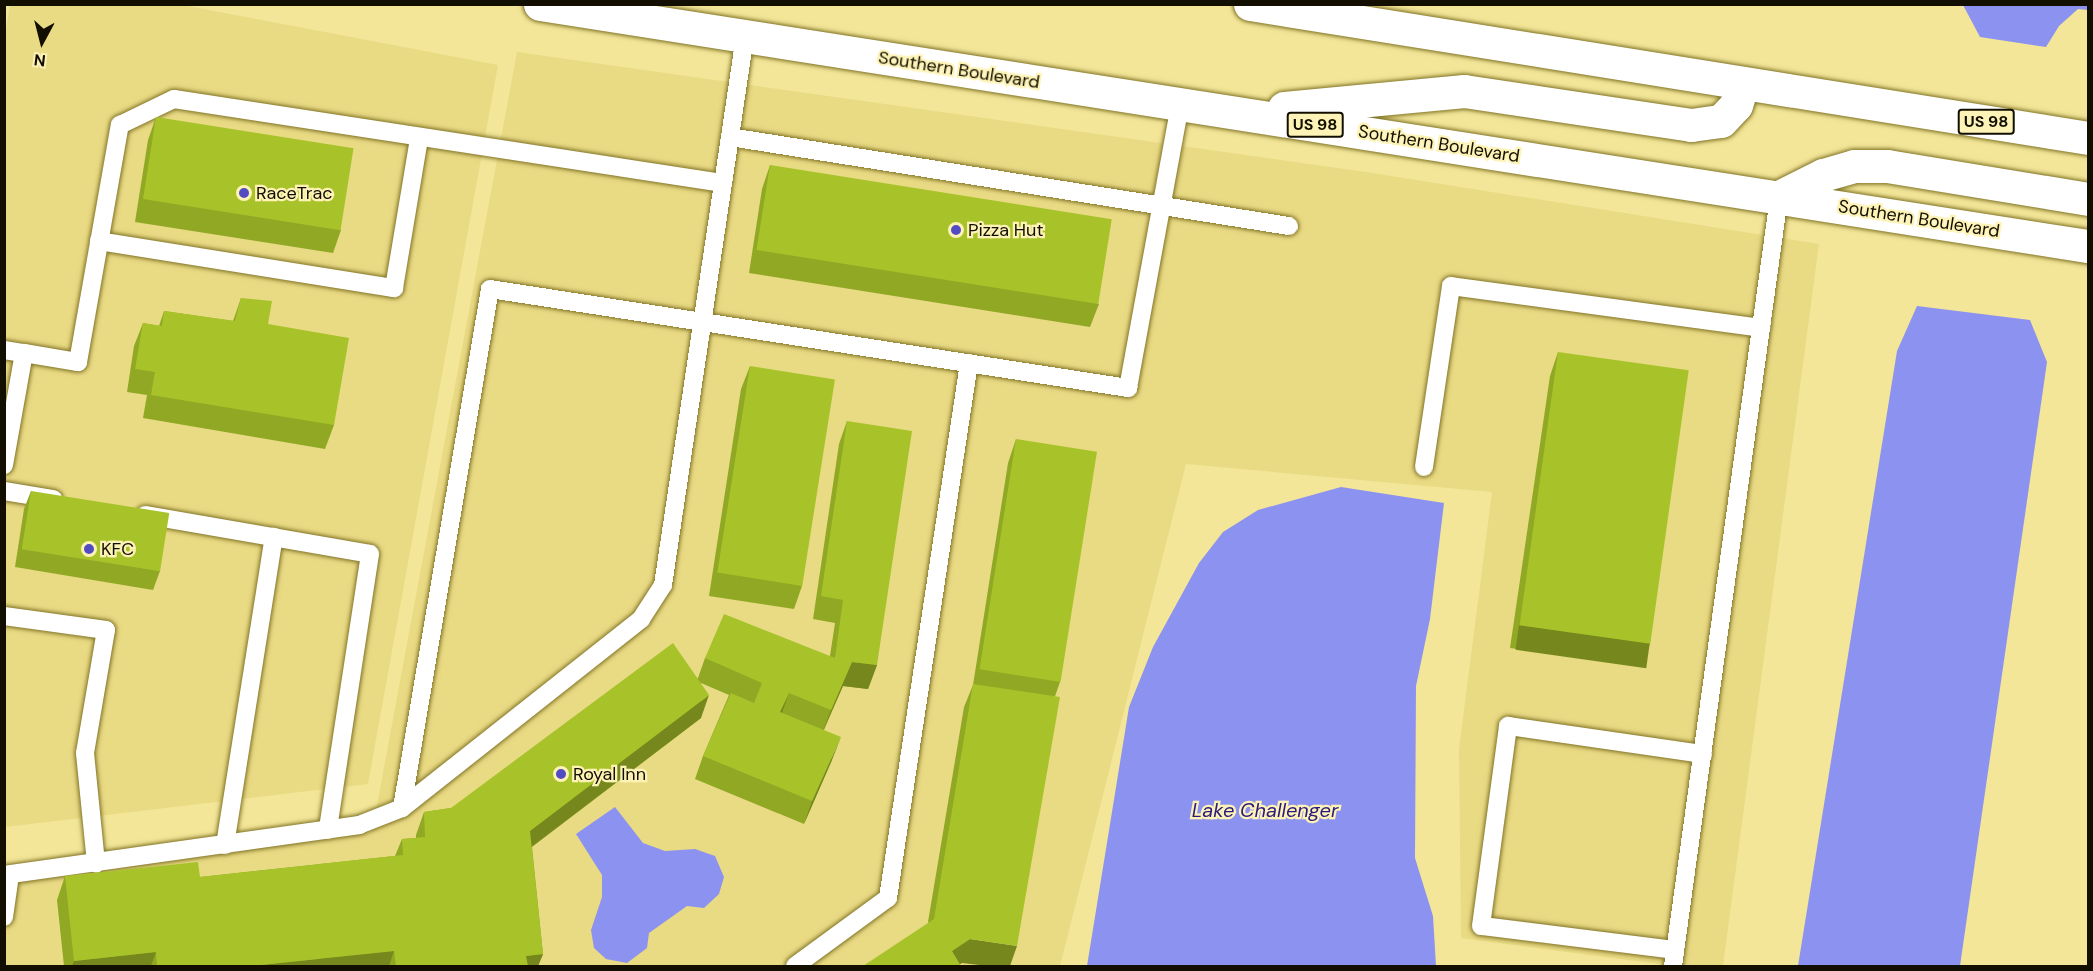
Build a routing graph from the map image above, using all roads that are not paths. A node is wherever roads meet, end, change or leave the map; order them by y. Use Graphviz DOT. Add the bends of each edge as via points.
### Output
graph roads {
  1 [pos="540,4"];
  2 [pos="1250,4"];
  3 [pos="745,36"];
  4 [pos="1743,83"];
  5 [pos="1180,104"];
  6 [pos="1235,112"];
  7 [pos="730,137"];
  8 [pos="2088,138"];
  9 [pos="419,139"];
  10 [pos="722,183"];
  11 [pos="1779,197"];
  12 [pos="2088,199"];
  13 [pos="1162,203"];
  14 [pos="1289,226"];
  15 [pos="99,241"];
  16 [pos="2088,246"];
  17 [pos="702,321"];
  18 [pos="1761,328"];
  19 [pos="4,350"];
  20 [pos="24,353"];
  21 [pos="969,363"];
  22 [pos="4,465"];
  23 [pos="1424,467"];
  24 [pos="4,491"];
  25 [pos="75,503"];
  26 [pos="122,511"];
  27 [pos="274,537"];
  28 [pos="4,616"];
  29 [pos="1703,754"];
  30 [pos="402,808"];
  31 [pos="328,830"];
  32 [pos="225,845"];
  33 [pos="96,863"];
  34 [pos="7,875"];
  35 [pos="4,917"];
  36 [pos="1674,958"];
  37 [pos="795,966"];
  1 -- 3 [label="highway, Southern Boulevard / US 98"];
  2 -- 4 [label="highway, US 98"];
  3 -- 5 [label="highway, Southern Boulevard / US 98"];
  3 -- 7 [label="lane"];
  4 -- 6 [label="highway" via="1737,105 1721,121 1691,125 1464,91"];
  4 -- 8 [label="highway, US 98"];
  5 -- 6 [label="highway, Southern Boulevard / US 98"];
  5 -- 13 [label="lane"];
  6 -- 11 [label="highway, Southern Boulevard / US 98"];
  7 -- 10 [label="lane"];
  7 -- 13 [label="lane"];
  9 -- 10 [label="lane"];
  9 -- 15 [label="lane" via="174,99 120,125"];
  9 -- 15 [label="lane" via="394,288"];
  10 -- 17 [label="lane"];
  11 -- 12 [label="highway" via="1823,175 1854,166 1887,166"];
  11 -- 16 [label="highway, Southern Boulevard / US 98"];
  11 -- 18 [label="lane"];
  13 -- 14 [label="lane"];
  13 -- 21 [label="lane" via="1128,388"];
  15 -- 20 [label="lane" via="78,362"];
  17 -- 21 [label="lane"];
  17 -- 30 [label="lane" via="663,585 641,619"];
  17 -- 30 [label="lane" via="490,289"];
  18 -- 23 [label="lane" via="1451,286"];
  18 -- 29 [label="lane"];
  19 -- 20 [label="lane"];
  20 -- 22 [label="lane"];
  21 -- 37 [label="lane" via="888,898"];
  24 -- 25 [label="lane"];
  26 -- 27 [label="lane"];
  27 -- 31 [label="lane" via="370,554"];
  27 -- 32 [label="lane"];
  28 -- 33 [label="lane" via="106,630 85,753"];
  29 -- 36 [label="lane"];
  29 -- 36 [label="lane" via="1508,726 1481,926"];
  30 -- 31 [label="lane" via="359,825"];
  31 -- 32 [label="lane"];
  32 -- 33 [label="lane"];
  33 -- 34 [label="lane"];
  34 -- 35 [label="lane"];
}
